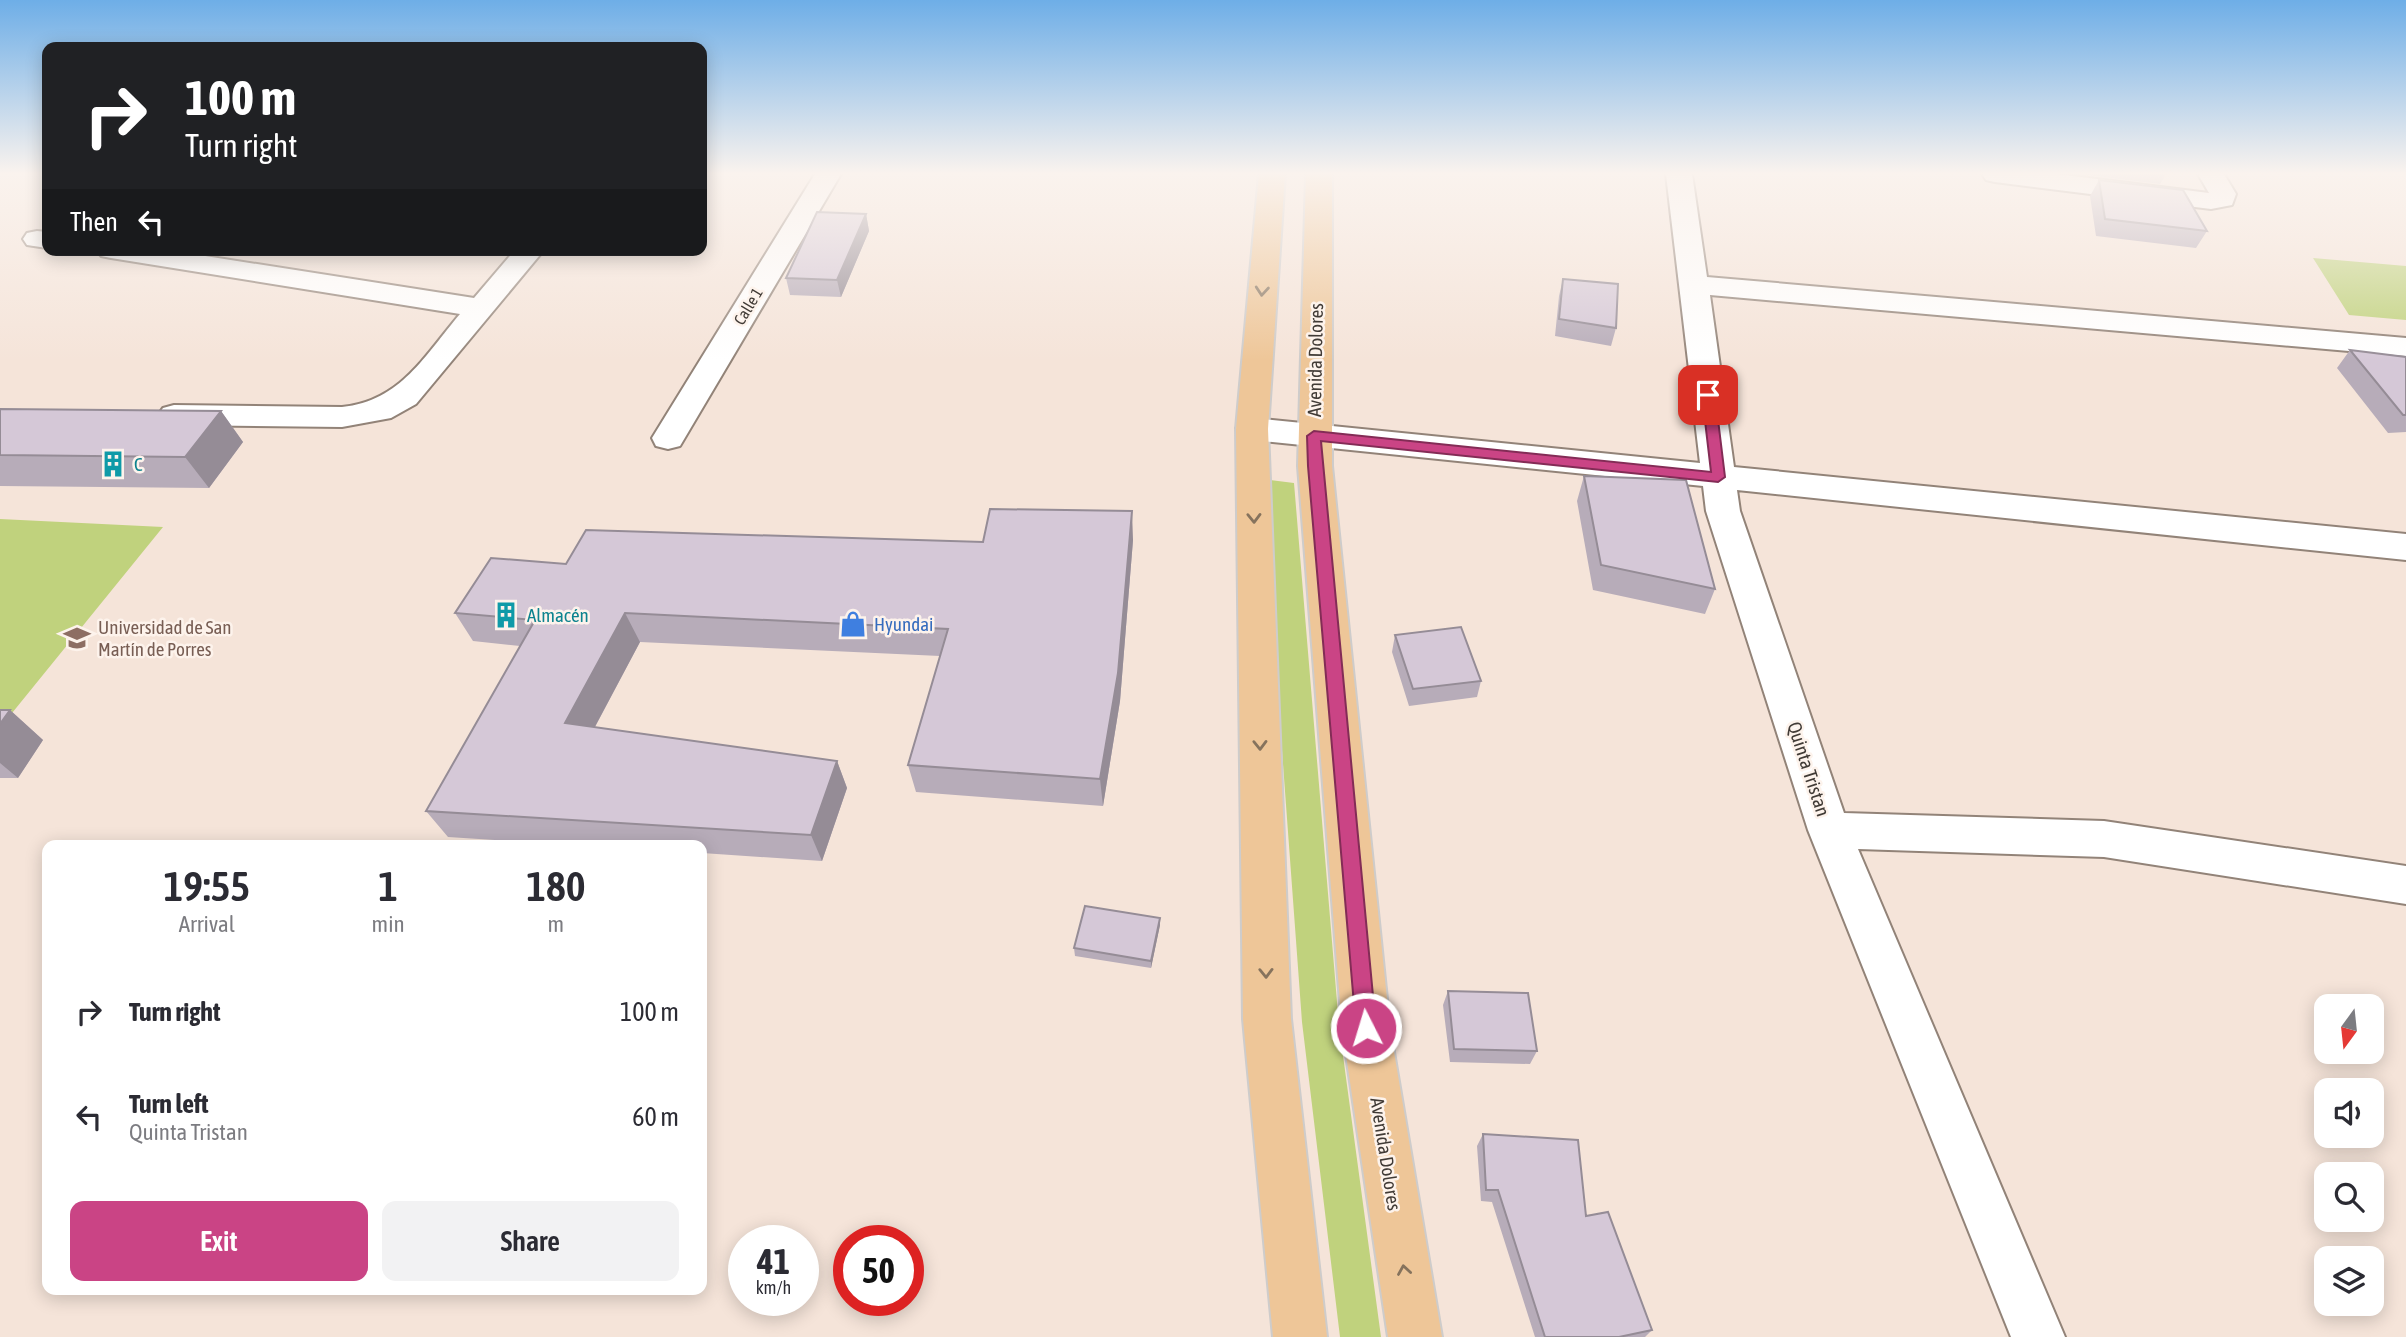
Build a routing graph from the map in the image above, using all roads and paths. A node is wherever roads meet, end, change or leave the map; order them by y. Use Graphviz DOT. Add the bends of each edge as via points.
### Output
graph roads {
  1 [pos="784,236"];
  2 [pos="1267,236"];
  3 [pos="1319,236"];
  4 [pos="1688,236"];
  5 [pos="149,256"];
  6 [pos="525,256"];
  7 [pos="1695,285"];
  8 [pos="481,308"];
  9 [pos="2406,347"];
  10 [pos="150,415"];
  11 [pos="1251,429"];
  12 [pos="1314,436"];
  13 [pos="668,438"];
  14 [pos="1718,477"];
  15 [pos="2406,547"];
  16 [pos="1829,830"];
  17 [pos="2402,894"];
  18 [pos="1300,1337"];
  19 [pos="1415,1337"];
  20 [pos="2038,1337"];
  1 -- 13 [label="street, Calle 1"];
  2 -- 11 [label="main road, one-way"];
  3 -- 12 [label="main road, Avenida Dolores"];
  4 -- 7 [label="street, Quinta Tristan"];
  5 -- 8 [label="street"];
  6 -- 8 [label="street"];
  7 -- 9 [label="street"];
  7 -- 14 [label="street, Quinta Tristan"];
  8 -- 10 [label="street" via="412,390 386,409 342,416"];
  11 -- 12 [label="street"];
  11 -- 18 [label="main road, one-way" via="1267,1019"];
  12 -- 14 [label="street"];
  19 -- 12 [label="main road, Avenida Dolores, one-way" via="1366,1028"];
  14 -- 15 [label="street"];
  14 -- 16 [label="street, Quinta Tristan" via="1723,511"];
  16 -- 17 [label="street" via="2104,839"];
  16 -- 20 [label="street, Quinta Tristan"];
}
